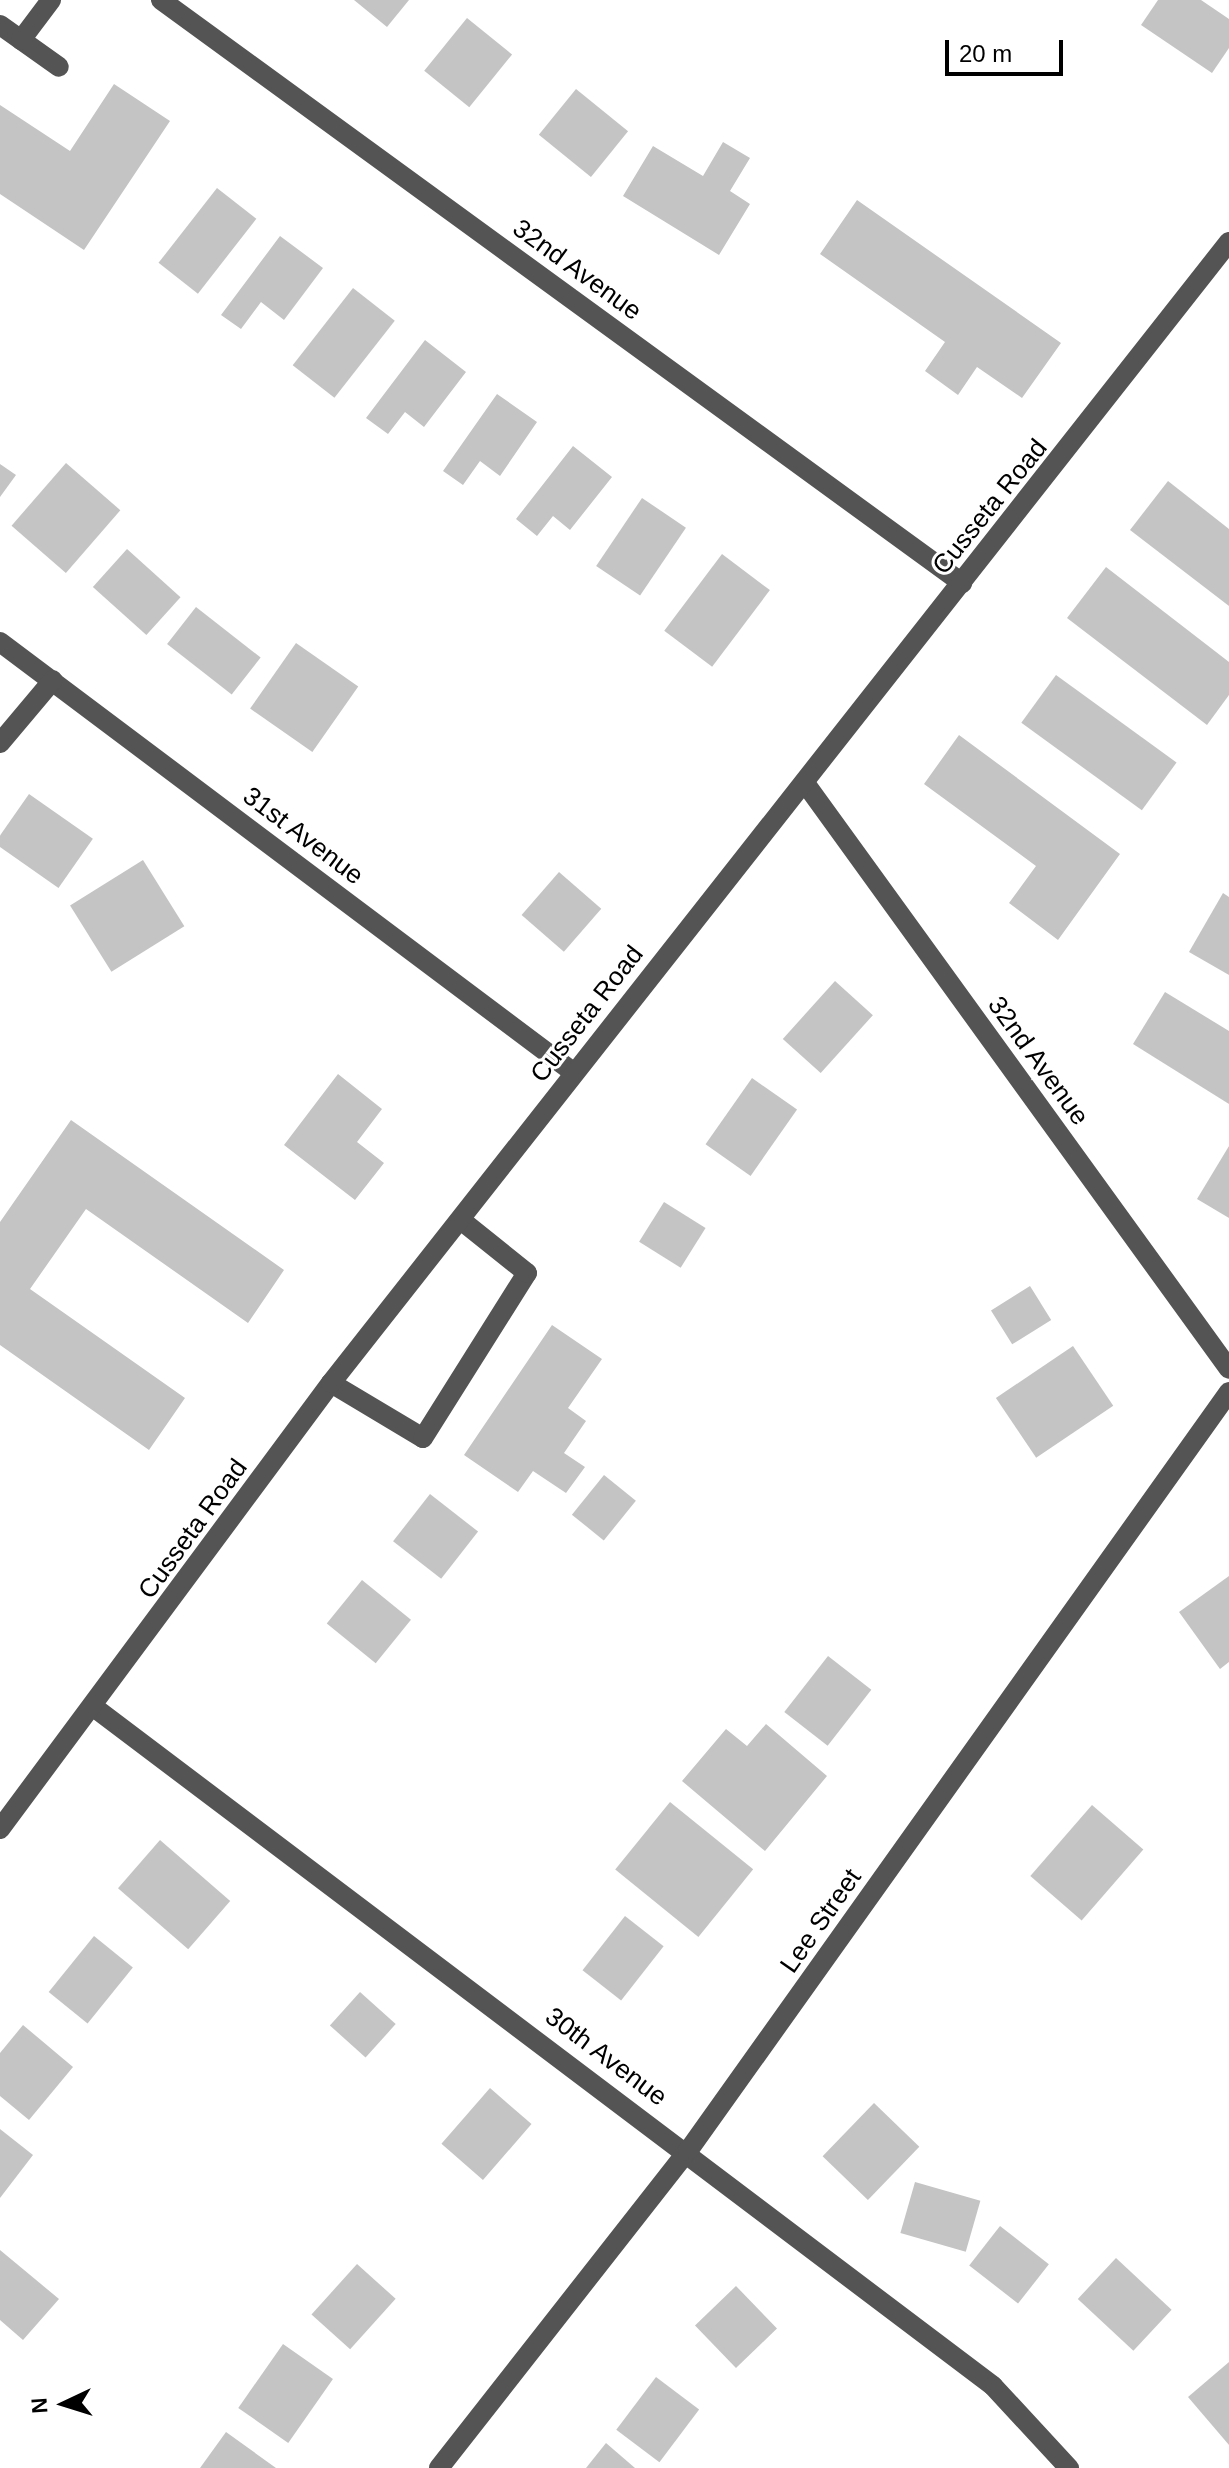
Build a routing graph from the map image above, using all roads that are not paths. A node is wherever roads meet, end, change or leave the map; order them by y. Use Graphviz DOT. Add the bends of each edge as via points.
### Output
graph roads {
  1 [pos="51,0"];
  2 [pos="161,0"];
  3 [pos="0,25"];
  4 [pos="21,40"];
  5 [pos="59,67"];
  6 [pos="1229,242"];
  7 [pos="962,583"];
  8 [pos="0,642"];
  9 [pos="53,680"];
  10 [pos="0,743"];
  11 [pos="805,783"];
  12 [pos="573,1072"];
  13 [pos="462,1221"];
  14 [pos="1229,1369"];
  15 [pos="331,1383"];
  16 [pos="1229,1392"];
  17 [pos="95,1708"];
  18 [pos="0,1829"];
  19 [pos="688,2151"];
  20 [pos="439,2468"];
  21 [pos="1069,2468"];
  1 -- 4 [label="street"];
  2 -- 7 [label="street, 32nd Avenue"];
  3 -- 4 [label="street"];
  4 -- 5 [label="street"];
  6 -- 7 [label="street, Cusseta Road"];
  7 -- 11 [label="street, Cusseta Road"];
  8 -- 9 [label="street, 31st Avenue"];
  9 -- 10 [label="street"];
  9 -- 12 [label="street, 31st Avenue"];
  11 -- 12 [label="street, Cusseta Road"];
  11 -- 14 [label="street, 32nd Avenue"];
  12 -- 13 [label="street, Cusseta Road"];
  13 -- 15 [label="street, Cusseta Road"];
  13 -- 15 [label="street" via="527,1273 423,1438"];
  15 -- 17 [label="street, Cusseta Road"];
  16 -- 19 [label="street, Lee Street"];
  17 -- 18 [label="street, Cusseta Road"];
  17 -- 19 [label="street, 30th Avenue"];
  19 -- 20 [label="street, Lee Street"];
  19 -- 21 [label="street, 30th Avenue" via="993,2386"];
}
